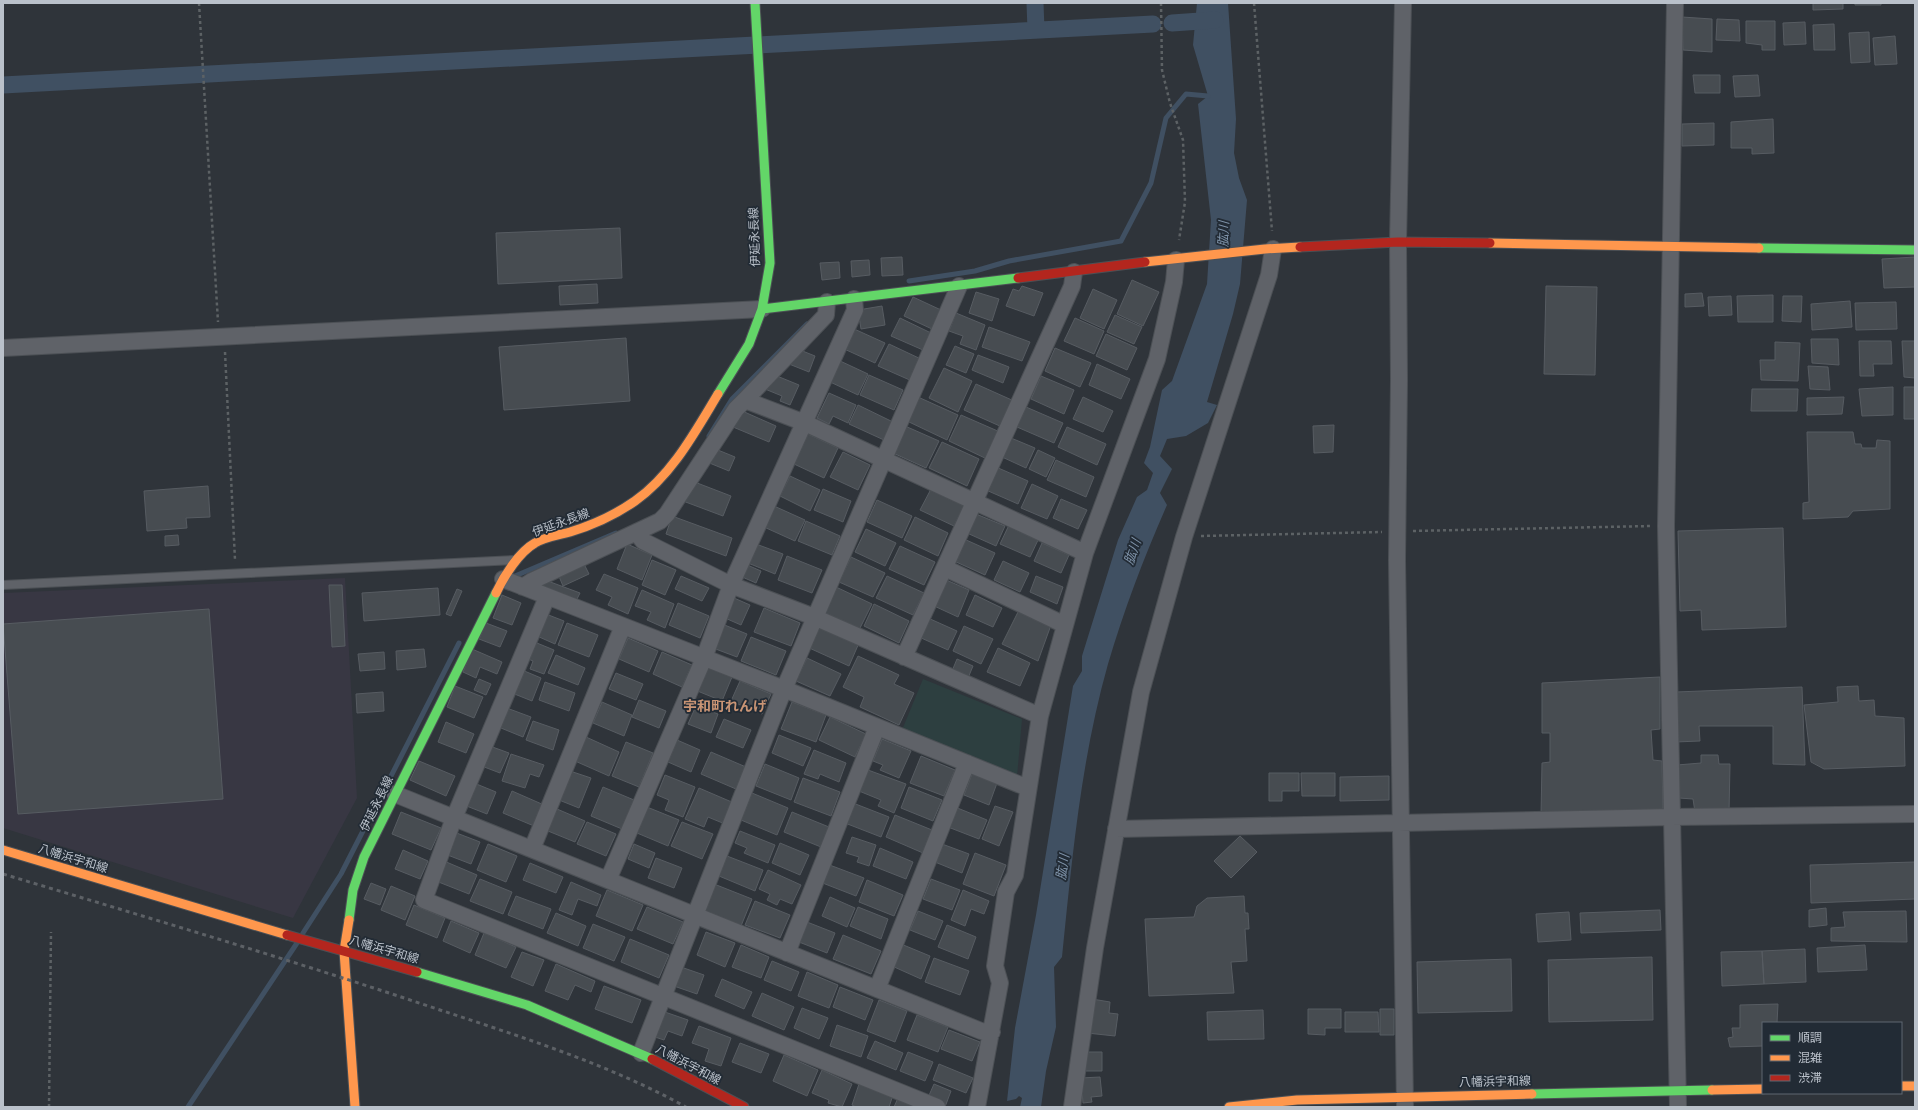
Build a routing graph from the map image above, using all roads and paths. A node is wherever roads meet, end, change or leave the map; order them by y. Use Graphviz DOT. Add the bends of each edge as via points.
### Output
graph roads {
  1 [pos="199,3"];
  2 [pos="755,3"];
  3 [pos="1161,3"];
  4 [pos="1254,3"];
  5 [pos="1404,3"];
  6 [pos="1675,3"];
  7 [pos="1398,242"];
  8 [pos="1670,246"];
  9 [pos="1269,249"];
  10 [pos="1915,250"];
  11 [pos="1176,260"];
  12 [pos="1074,272"];
  13 [pos="959,286"];
  14 [pos="854,299"];
  15 [pos="827,302"];
  16 [pos="762,309"];
  17 [pos="221,338"];
  18 [pos="3,348"];
  19 [pos="745,400"];
  20 [pos="805,423"];
  21 [pos="884,459"];
  22 [pos="975,501"];
  23 [pos="1666,526"];
  24 [pos="1398,531"];
  25 [pos="636,532"];
  26 [pos="1184,537"];
  27 [pos="1085,553"];
  28 [pos="236,560"];
  29 [pos="517,560"];
  30 [pos="944,568"];
  31 [pos="503,579"];
  32 [pos="3,585"];
  33 [pos="731,585"];
  34 [pos="523,587"];
  35 [pos="547,597"];
  36 [pos="814,617"];
  37 [pos="1065,625"];
  38 [pos="623,626"];
  39 [pos="904,657"];
  40 [pos="704,658"];
  41 [pos="784,689"];
  42 [pos="1040,716"];
  43 [pos="877,727"];
  44 [pos="967,763"];
  45 [pos="1028,788"];
  46 [pos="396,794"];
  47 [pos="1915,814"];
  48 [pos="1671,817"];
  49 [pos="454,818"];
  50 [pos="1401,823"];
  51 [pos="1116,829"];
  52 [pos="3,850"];
  53 [pos="532,850"];
  54 [pos="608,880"];
  55 [pos="694,915"];
  56 [pos="51,932"];
  57 [pos="344,951"];
  58 [pos="788,953"];
  59 [pos="878,989"];
  60 [pos="663,996"];
  61 [pos="992,1032"];
  62 [pos="641,1053"];
  63 [pos="1902,1086"];
  64 [pos="1915,1086"];
  65 [pos="1762,1089"];
  66 [pos="1678,1091"];
  67 [pos="1405,1102"];
  68 [pos="49,1107"];
  69 [pos="355,1107"];
  70 [pos="744,1107"];
  71 [pos="937,1107"];
  72 [pos="978,1107"];
  73 [pos="1072,1107"];
  74 [pos="1229,1107"];
  75 [pos="1678,1107"];
  1 -- 17 [label="path"];
  2 -- 16 [label="main road, 伊延永長線" via="770,263"];
  3 -- 11 [label="path" via="1162,70 1182,140 1185,202"];
  4 -- 9 [label="path" via="1270,180"];
  5 -- 7 [label="street"];
  6 -- 8 [label="street"];
  7 -- 8 [label="main road"];
  7 -- 9 [label="main road"];
  7 -- 24 [label="street"];
  8 -- 10 [label="main road"];
  8 -- 23 [label="street"];
  9 -- 11 [label="main road"];
  9 -- 26 [label="street" via="1269,275"];
  11 -- 12 [label="main road"];
  11 -- 27 [label="street" via="1174,282 1157,359"];
  12 -- 13 [label="main road"];
  12 -- 22 [label="street" via="1072,286"];
  13 -- 14 [label="main road"];
  13 -- 21 [label="street"];
  14 -- 15 [label="main road"];
  14 -- 20 [label="street" via="855,310"];
  15 -- 16 [label="main road"];
  15 -- 19 [label="street" via="826,315"];
  16 -- 17 [label="street"];
  16 -- 29 [label="main road, 伊延永長線" via="741,358 688,443 658,482 634,501 598,522 535,543"];
  17 -- 18 [label="street"];
  17 -- 28 [label="path"];
  19 -- 20 [label="street"];
  19 -- 25 [label="street" via="736,409 667,514 660,521"];
  20 -- 21 [label="street"];
  20 -- 33 [label="street"];
  21 -- 22 [label="street"];
  21 -- 36 [label="street"];
  22 -- 27 [label="street"];
  22 -- 30 [label="street"];
  23 -- 24 [label="path"];
  23 -- 48 [label="street"];
  24 -- 26 [label="path"];
  24 -- 50 [label="street"];
  25 -- 33 [label="street" via="642,541"];
  25 -- 34 [label="street"];
  26 -- 51 [label="street" via="1141,692"];
  27 -- 37 [label="street"];
  29 -- 31 [label="main road, 伊延永長線"];
  29 -- 32 [label="lane"];
  30 -- 37 [label="street"];
  30 -- 39 [label="street"];
  31 -- 34 [label="street"];
  31 -- 46 [label="main road, 伊延永長線"];
  33 -- 36 [label="street"];
  33 -- 40 [label="street"];
  34 -- 35 [label="street"];
  35 -- 38 [label="street"];
  35 -- 49 [label="street"];
  36 -- 39 [label="street"];
  36 -- 41 [label="street"];
  37 -- 42 [label="street"];
  38 -- 40 [label="street"];
  38 -- 53 [label="street"];
  39 -- 42 [label="street"];
  40 -- 41 [label="street"];
  40 -- 54 [label="street"];
  41 -- 43 [label="street"];
  41 -- 55 [label="street"];
  42 -- 45 [label="street"];
  43 -- 44 [label="street"];
  43 -- 58 [label="street"];
  44 -- 45 [label="street"];
  44 -- 59 [label="street"];
  45 -- 61 [label="street" via="1015,875 1006,892 996,959 995,966 1000,983"];
  46 -- 49 [label="street"];
  46 -- 57 [label="main road, 伊延永長線" via="364,857 354,890"];
  47 -- 48 [label="street"];
  48 -- 50 [label="street"];
  48 -- 66 [label="street"];
  49 -- 53 [label="street"];
  49 -- 60 [label="street" via="424,900"];
  50 -- 51 [label="street"];
  50 -- 67 [label="street"];
  51 -- 73 [label="street" via="1095,948"];
  52 -- 57 [label="main road, 八幡浜宇和線"];
  53 -- 54 [label="street"];
  54 -- 55 [label="street"];
  55 -- 58 [label="street"];
  55 -- 60 [label="street"];
  56 -- 68 [label="path"];
  57 -- 62 [label="main road, 八幡浜宇和線" via="527,1006"];
  57 -- 69 [label="main road, 伊延永長線"];
  58 -- 59 [label="street"];
  59 -- 61 [label="street" via="981,1031"];
  60 -- 62 [label="street"];
  60 -- 71 [label="street"];
  61 -- 72 [label="street"];
  62 -- 70 [label="main road, 八幡浜宇和線"];
  63 -- 64 [label="main road"];
  65 -- 66 [label="main road, 八幡浜宇和線"];
  66 -- 67 [label="main road, 八幡浜宇和線"];
  66 -- 75 [label="street"];
  67 -- 74 [label="main road, 八幡浜宇和線" via="1297,1100"];
}
